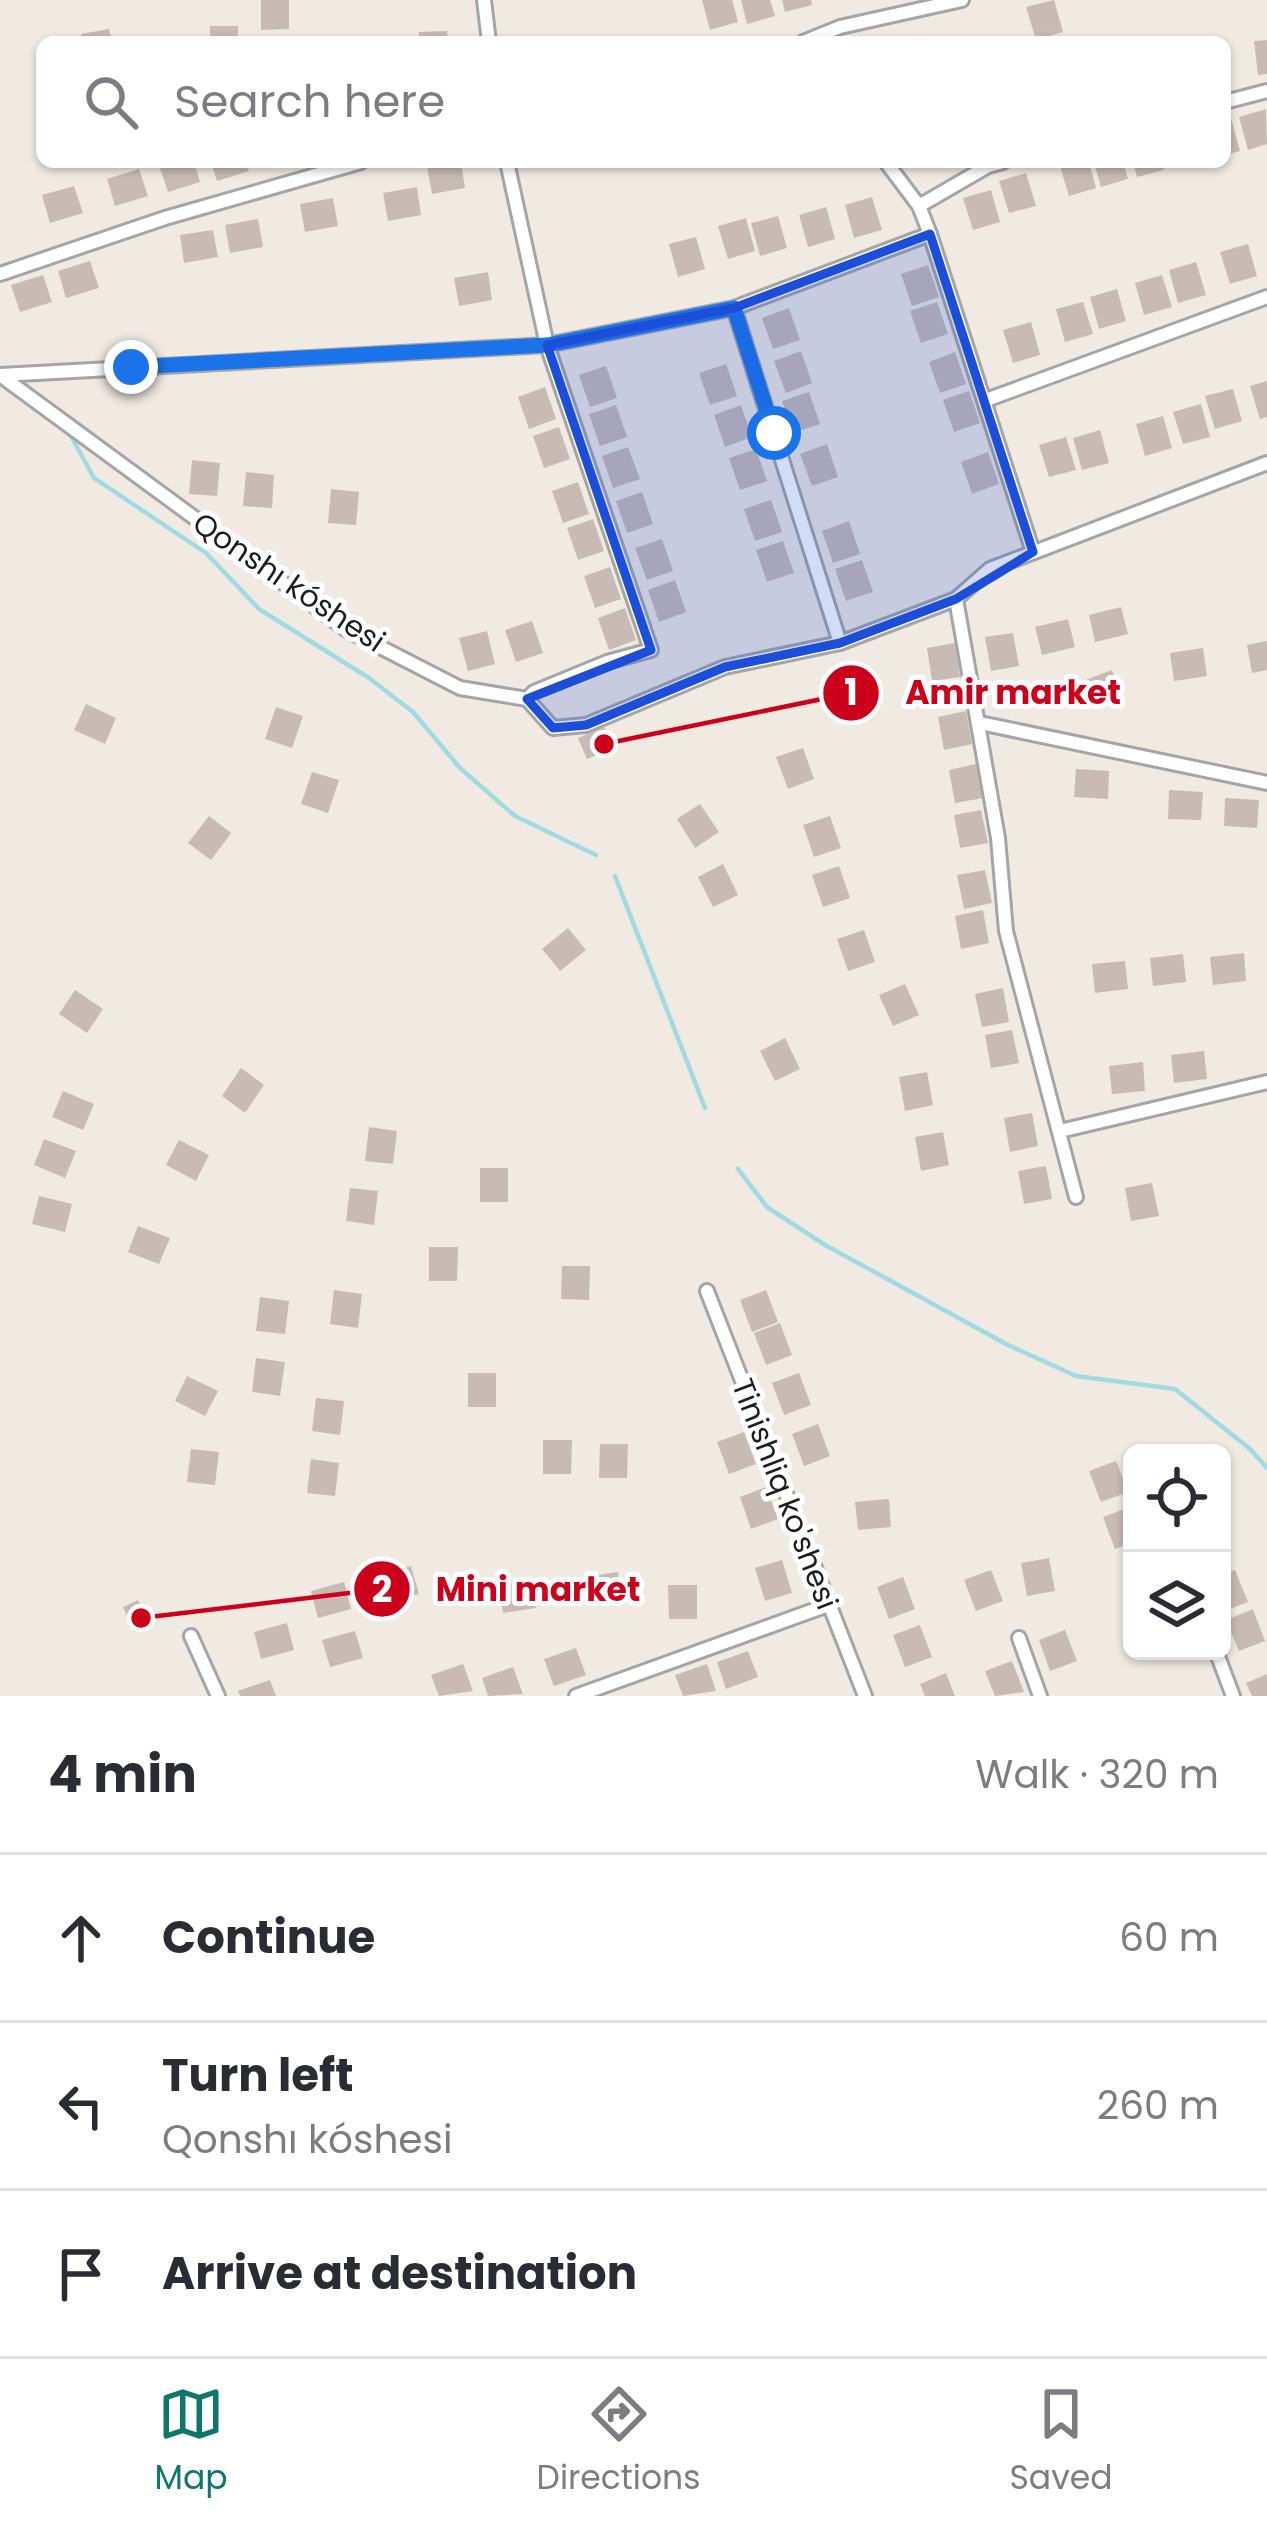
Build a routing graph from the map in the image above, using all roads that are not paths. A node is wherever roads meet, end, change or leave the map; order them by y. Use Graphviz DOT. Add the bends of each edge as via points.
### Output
graph roads {
  1 [pos="484,0"];
  2 [pos="962,0"];
  3 [pos="840,27"];
  4 [pos="488,36"];
  5 [pos="818,36"];
  6 [pos="842,36"];
  7 [pos="1267,92"];
  8 [pos="1231,101"];
  9 [pos="341,168"];
  10 [pos="508,168"];
  11 [pos="890,168"];
  12 [pos="985,168"];
  13 [pos="919,206"];
  14 [pos="930,234"];
  15 [pos="0,274"];
  16 [pos="1267,297"];
  17 [pos="734,308"];
  18 [pos="547,345"];
  19 [pos="0,375"];
  20 [pos="986,400"];
  21 [pos="1267,463"];
  22 [pos="1033,552"];
  23 [pos="956,599"];
  24 [pos="840,643"];
  25 [pos="527,699"];
  26 [pos="980,723"];
  27 [pos="1267,783"];
  28 [pos="1267,1082"];
  29 [pos="1060,1131"];
  30 [pos="1076,1197"];
  31 [pos="707,1292"];
  32 [pos="828,1605"];
  33 [pos="191,1636"];
  34 [pos="1019,1638"];
  35 [pos="1219,1660"];
  36 [pos="218,1696"];
  37 [pos="577,1696"];
  38 [pos="865,1696"];
  39 [pos="1040,1696"];
  40 [pos="1233,1696"];
  1 -- 4 [label="street"];
  2 -- 3 [label="street"];
  3 -- 5 [label="street"];
  3 -- 6 [label="street"];
  7 -- 8 [label="street"];
  9 -- 15 [label="street"];
  10 -- 18 [label="street"];
  11 -- 13 [label="street"];
  12 -- 13 [label="street"];
  13 -- 14 [label="street"];
  14 -- 17 [label="street, Qonshı kóshesi"];
  14 -- 20 [label="street"];
  16 -- 20 [label="street"];
  17 -- 18 [label="street, Qonshı kóshesi"];
  17 -- 24 [label="street"];
  18 -- 19 [label="street, Qonshı kóshesi"];
  18 -- 25 [label="street" via="651,650"];
  19 -- 25 [label="street, Qonshı kóshesi" via="347,630 460,688"];
  20 -- 22 [label="street"];
  21 -- 22 [label="street, Qonshı kóshesi"];
  22 -- 23 [label="street, Qonshı kóshesi" via="990,569"];
  23 -- 24 [label="street, Qonshı kóshesi"];
  23 -- 26 [label="street"];
  24 -- 25 [label="street, Qonshı kóshesi" via="725,667 586,725 553,728"];
  26 -- 27 [label="street"];
  26 -- 29 [label="street" via="1006,931"];
  28 -- 29 [label="street"];
  29 -- 30 [label="street"];
  31 -- 32 [label="street, Tinishliq ko'shesi"];
  32 -- 37 [label="street"];
  32 -- 38 [label="street, Tinishliq ko'shesi"];
  33 -- 36 [label="street"];
  34 -- 39 [label="street"];
  35 -- 40 [label="street"];
}
